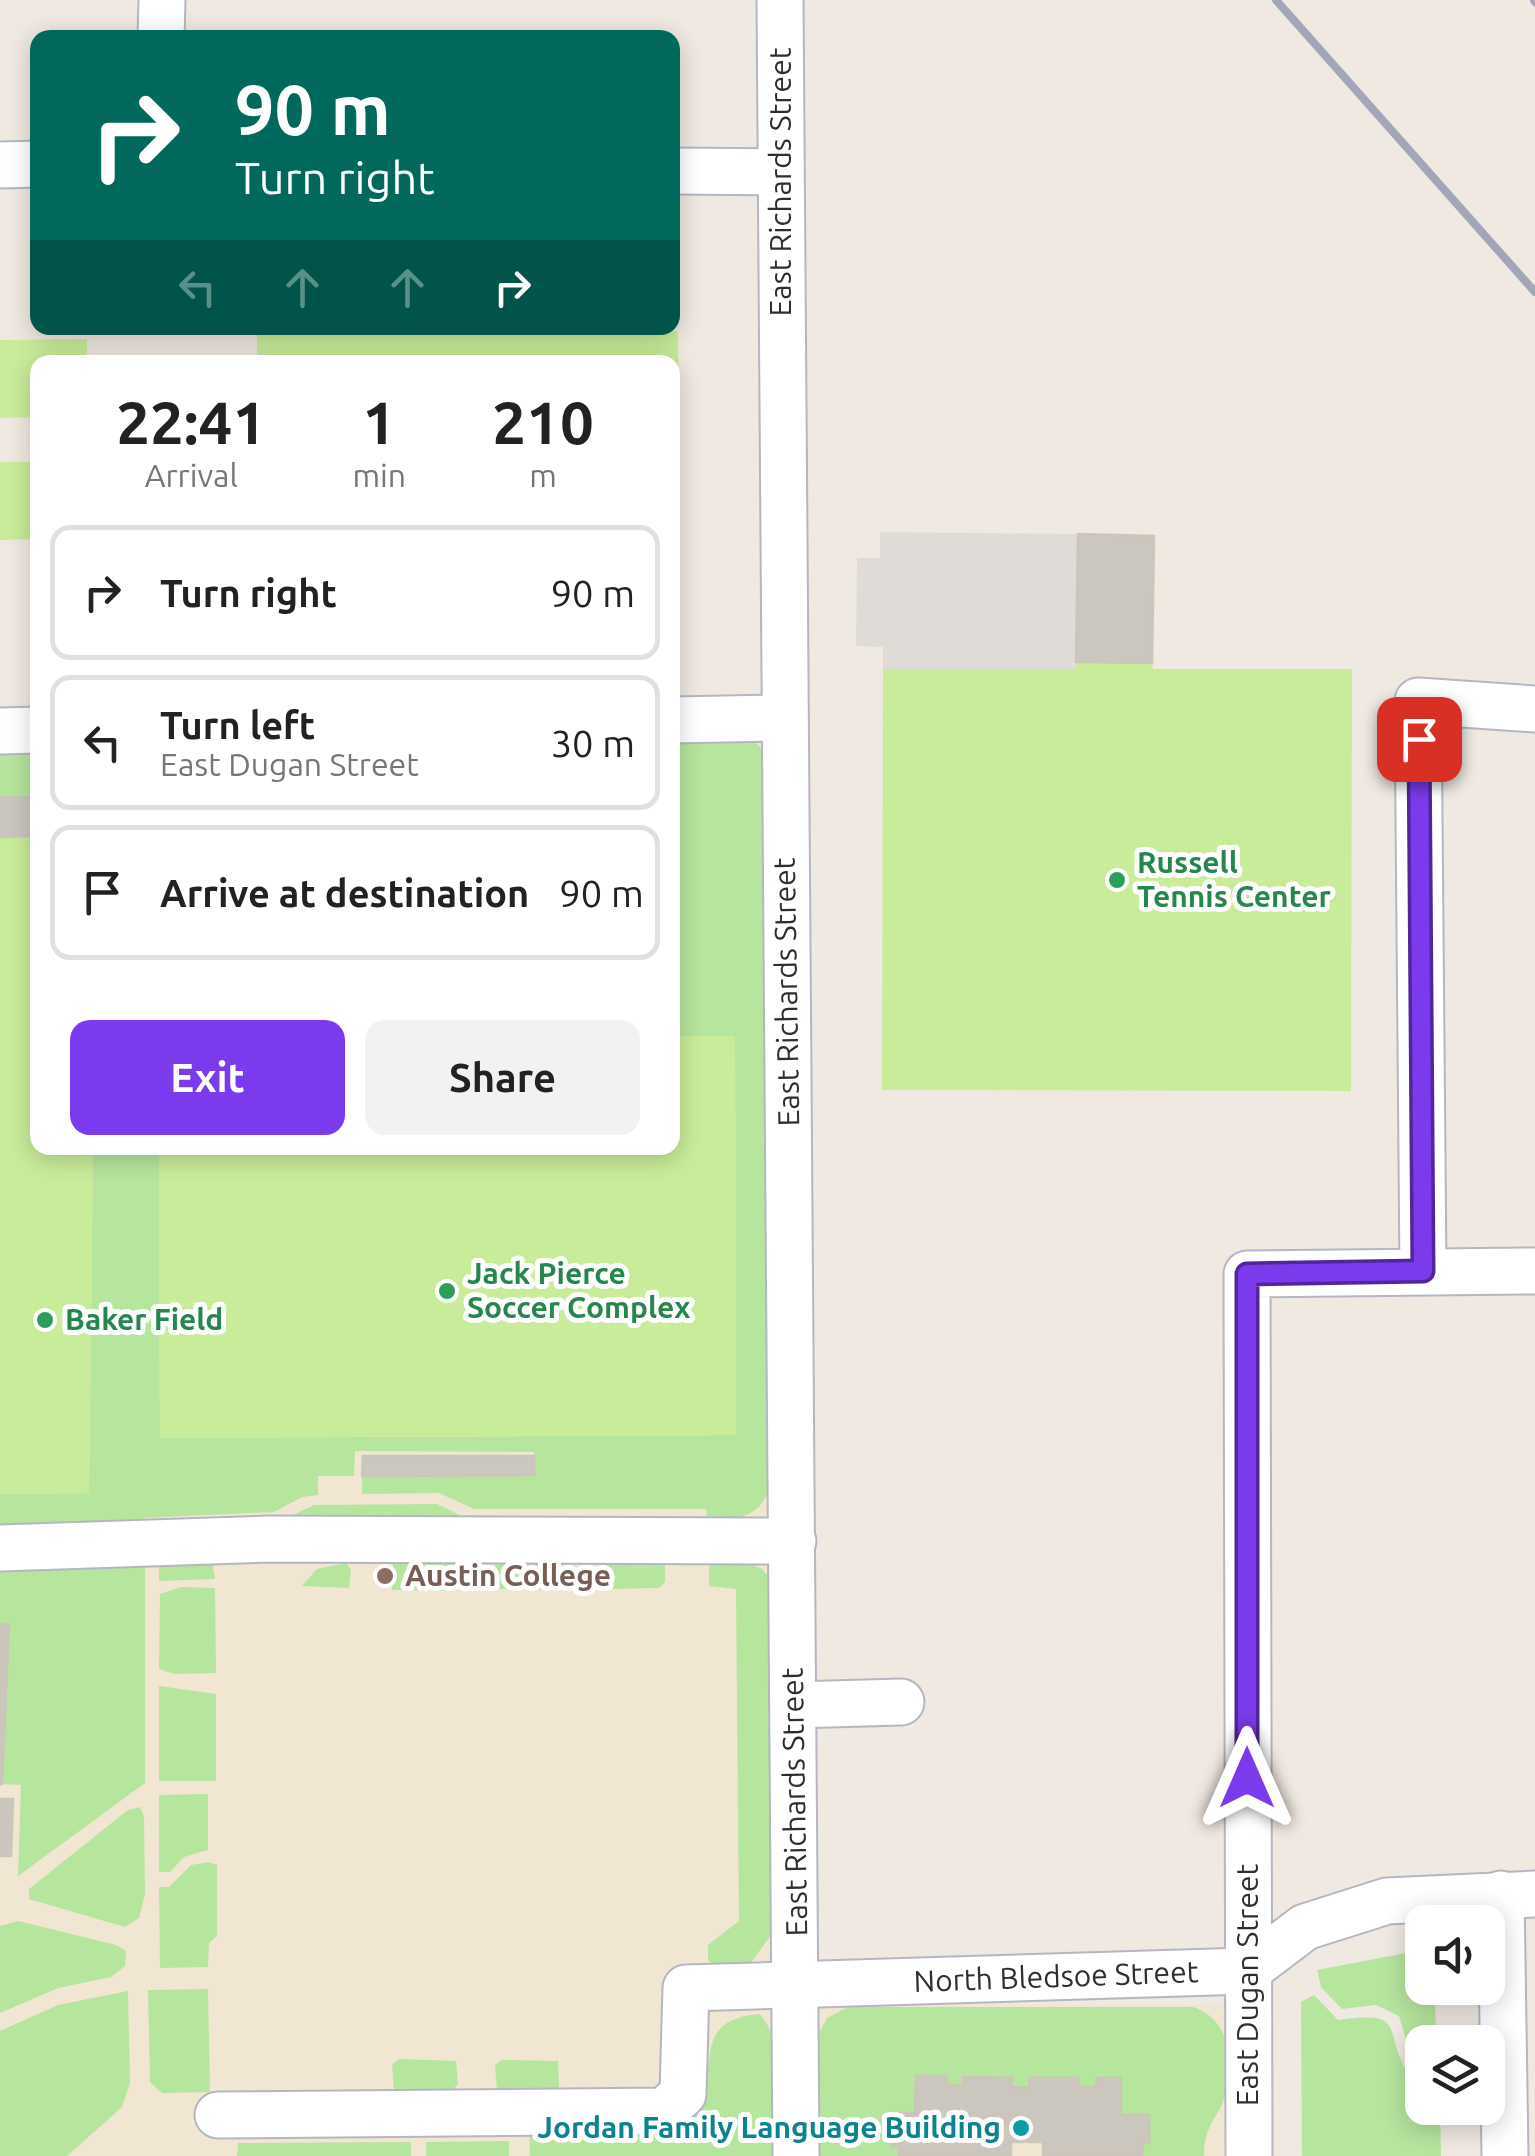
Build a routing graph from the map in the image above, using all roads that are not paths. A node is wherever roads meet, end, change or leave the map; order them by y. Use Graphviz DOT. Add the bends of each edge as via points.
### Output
graph roads {
  1 [pos="162,0"];
  2 [pos="780,0"];
  3 [pos="161,30"];
  4 [pos="30,164"];
  5 [pos="0,165"];
  6 [pos="680,171"];
  7 [pos="780,172"];
  8 [pos="1535,709"];
  9 [pos="784,718"];
  10 [pos="680,720"];
  11 [pos="30,730"];
  12 [pos="0,731"];
  13 [pos="1423,1271"];
  14 [pos="1535,1271"];
  15 [pos="793,1541"];
  16 [pos="0,1548"];
  17 [pos="901,1702"];
  18 [pos="794,1705"];
  19 [pos="1518,1894"];
  20 [pos="1248,1971"];
  21 [pos="797,1984"];
  22 [pos="218,2116"];
  23 [pos="796,2156"];
  24 [pos="1249,2156"];
  25 [pos="1506,2156"];
  1 -- 3 [label="street"];
  2 -- 7 [label="street, East Richards Street"];
  4 -- 5 [label="street"];
  6 -- 7 [label="street"];
  7 -- 9 [label="street, East Richards Street"];
  8 -- 13 [label="street" via="1418,701"];
  9 -- 10 [label="street"];
  9 -- 15 [label="street, East Richards Street"];
  11 -- 12 [label="street"];
  13 -- 14 [label="street"];
  13 -- 20 [label="street, East Dugan Street" via="1247,1274"];
  15 -- 16 [label="street" via="269,1539"];
  15 -- 18 [label="street, East Richards Street"];
  17 -- 18 [label="street"];
  18 -- 21 [label="street, East Richards Street"];
  19 -- 20 [label="street" via="1387,1900 1305,1927"];
  19 -- 25 [label="street"];
  20 -- 21 [label="street, North Bledsoe Street"];
  20 -- 24 [label="street, East Dugan Street"];
  21 -- 22 [label="street, North Bledsoe Street" via="686,1988 683,2094 664,2111"];
  21 -- 23 [label="street, East Richards Street"];
}
